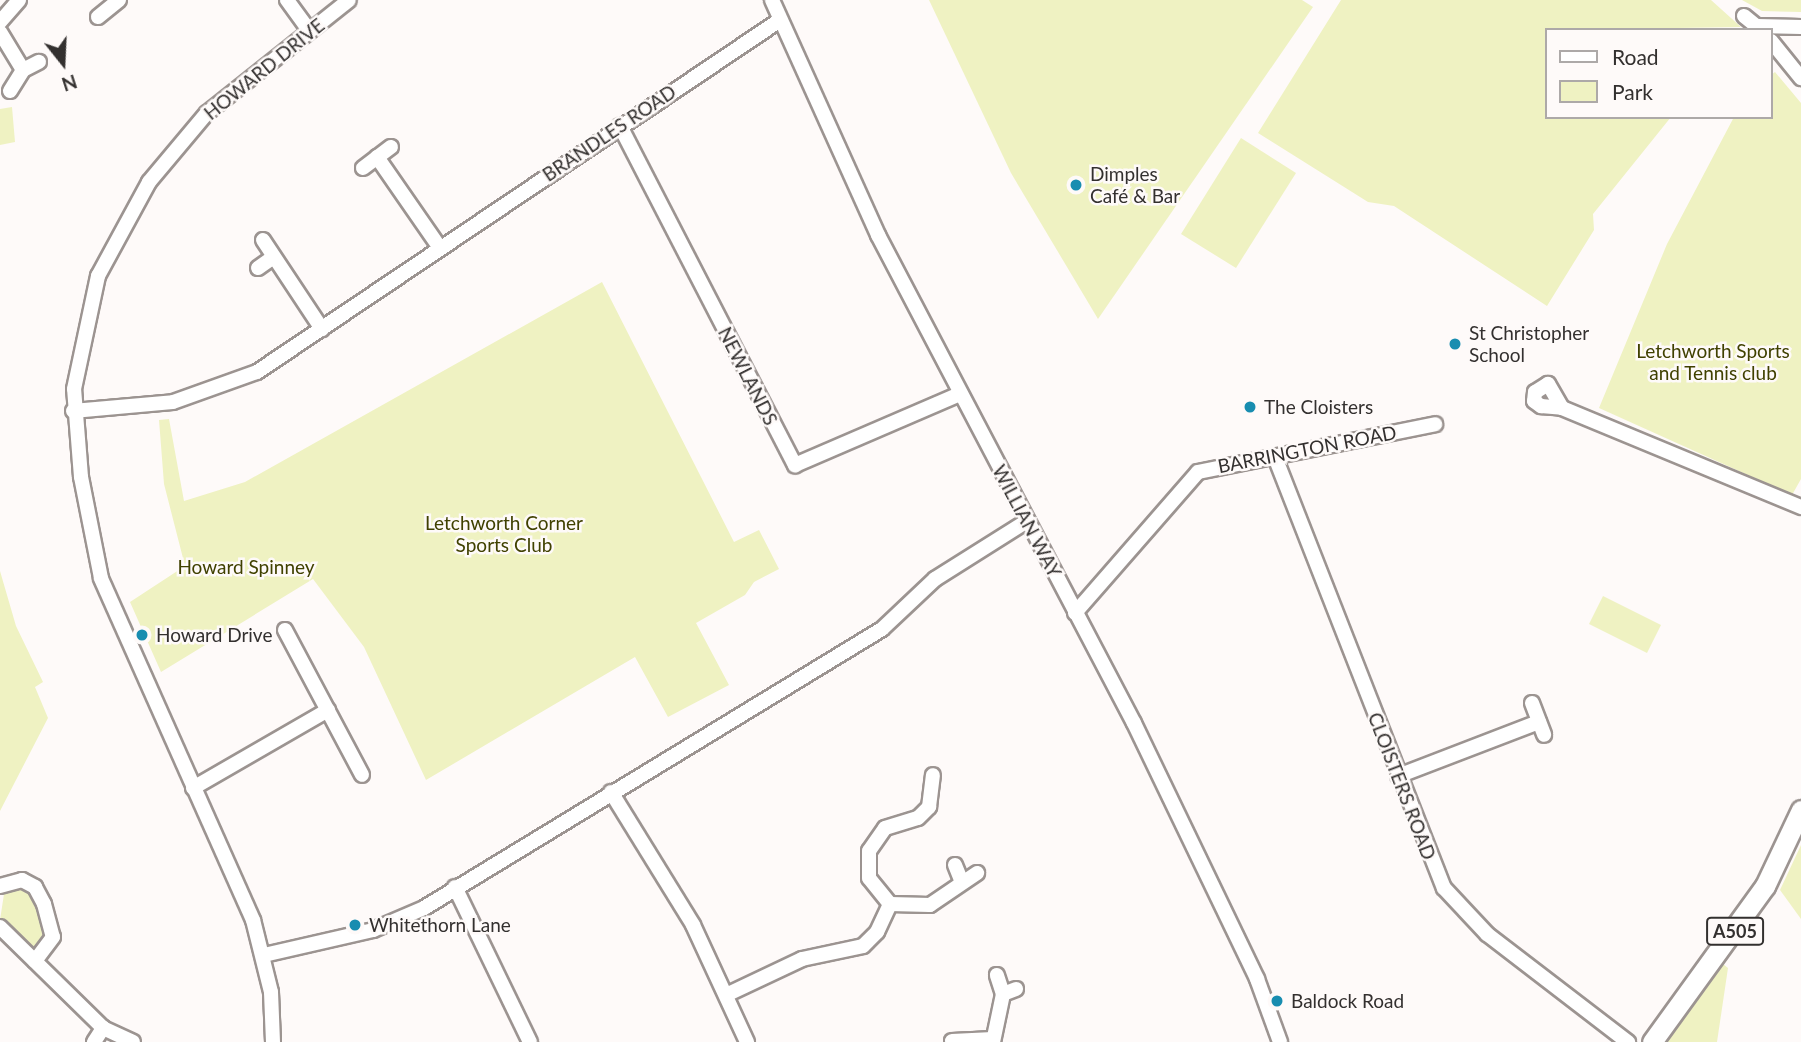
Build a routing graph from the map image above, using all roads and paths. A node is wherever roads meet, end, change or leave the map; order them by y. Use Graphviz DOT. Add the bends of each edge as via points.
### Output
graph roads {
  1 [pos="19,0"];
  2 [pos="119,0"];
  3 [pos="287,0"];
  4 [pos="349,0"];
  5 [pos="772,0"];
  6 [pos="1744,16"];
  7 [pos="98,17"];
  8 [pos="780,20"];
  9 [pos="0,22"];
  10 [pos="1801,27"];
  11 [pos="1759,28"];
  12 [pos="309,30"];
  13 [pos="0,32"];
  14 [pos="1773,43"];
  15 [pos="39,62"];
  16 [pos="23,70"];
  17 [pos="1801,78"];
  18 [pos="10,91"];
  19 [pos="620,126"];
  20 [pos="391,147"];
  21 [pos="377,157"];
  22 [pos="363,167"];
  23 [pos="263,240"];
  24 [pos="440,248"];
  25 [pos="274,257"];
  26 [pos="258,268"];
  27 [pos="322,329"];
  28 [pos="960,394"];
  29 [pos="1562,408"];
  30 [pos="73,411"];
  31 [pos="1435,424"];
  32 [pos="1275,457"];
  33 [pos="1801,507"];
  34 [pos="1027,521"];
  35 [pos="1075,613"];
  36 [pos="285,629"];
  37 [pos="1532,703"];
  38 [pos="328,710"];
  39 [pos="362,775"];
  40 [pos="933,775"];
  41 [pos="1398,776"];
  42 [pos="193,788"];
  43 [pos="611,792"];
  44 [pos="1801,810"];
  45 [pos="955,865"];
  46 [pos="976,873"];
  47 [pos="961,880"];
  48 [pos="0,886"];
  49 [pos="455,887"];
  50 [pos="890,904"];
  51 [pos="0,927"];
  52 [pos="264,955"];
  53 [pos="35,961"];
  54 [pos="997,975"];
  55 [pos="726,995"];
  56 [pos="103,1028"];
  57 [pos="952,1041"];
  58 [pos="993,1041"];
  59 [pos="94,1042"];
  60 [pos="133,1042"];
  61 [pos="273,1042"];
  62 [pos="530,1042"];
  63 [pos="747,1042"];
  64 [pos="1280,1042"];
  65 [pos="1629,1042"];
  66 [pos="1652,1042"];
  1 -- 9 [label="street"];
  2 -- 7 [label="street"];
  3 -- 12 [label="street"];
  4 -- 12 [label="street, HOWARD DRIVE"];
  5 -- 8 [label="street, WILLIAN WAY"];
  6 -- 11 [label="street"];
  8 -- 19 [label="street, BRANDLES ROAD"];
  8 -- 28 [label="street, WILLIAN WAY" via="878,235"];
  10 -- 11 [label="street"];
  12 -- 30 [label="street, HOWARD DRIVE" via="207,113 126,217 89,304"];
  13 -- 16 [label="street"];
  14 -- 17 [label="street"];
  15 -- 16 [label="street"];
  16 -- 18 [label="street"];
  19 -- 24 [label="street, BRANDLES ROAD"];
  19 -- 28 [label="street, NEWLANDS" via="795,465"];
  20 -- 21 [label="street"];
  21 -- 22 [label="street"];
  21 -- 24 [label="street"];
  23 -- 25 [label="street"];
  24 -- 27 [label="street, BRANDLES ROAD"];
  25 -- 26 [label="street"];
  25 -- 27 [label="street"];
  27 -- 30 [label="street, BRANDLES ROAD" via="257,372 213,391 153,406"];
  28 -- 34 [label="street, WILLIAN WAY"];
  29 -- 33 [label="street"];
  30 -- 42 [label="street, HOWARD DRIVE" via="88,525 101,578"];
  31 -- 32 [label="street, BARRINGTON ROAD"];
  32 -- 35 [label="street, BARRINGTON ROAD" via="1198,471"];
  32 -- 41 [label="street, CLOISTERS ROAD"];
  34 -- 35 [label="street, WILLIAN WAY"];
  34 -- 43 [label="street" via="935,579 882,629"];
  35 -- 64 [label="street, WILLIAN WAY" via="1134,723 1257,979"];
  36 -- 38 [label="street"];
  37 -- 41 [label="street" via="1541,729"];
  38 -- 39 [label="street"];
  38 -- 42 [label="street"];
  40 -- 50 [label="street" via="933,794 923,814 885,828 869,851 872,885"];
  41 -- 65 [label="street, CLOISTERS ROAD" via="1434,869 1456,905"];
  42 -- 52 [label="street, HOWARD DRIVE"];
  43 -- 49 [label="street"];
  43 -- 55 [label="street" via="693,925"];
  44 -- 66 [label="main road, A505" via="1765,886"];
  45 -- 47 [label="street"];
  46 -- 47 [label="street"];
  47 -- 50 [label="street" via="930,905"];
  48 -- 53 [label="street" via="22,880 35,887 44,904 53,937"];
  49 -- 52 [label="street" via="401,920 373,930"];
  49 -- 62 [label="street"];
  50 -- 55 [label="street" via="877,932 863,946 802,959"];
  51 -- 53 [label="street"];
  52 -- 61 [label="street, HOWARD DRIVE"];
  53 -- 56 [label="street"];
  54 -- 58 [label="street" via="1009,991"];
  55 -- 63 [label="street"];
  56 -- 59 [label="street"];
  56 -- 60 [label="street"];
  57 -- 58 [label="street"];
}
